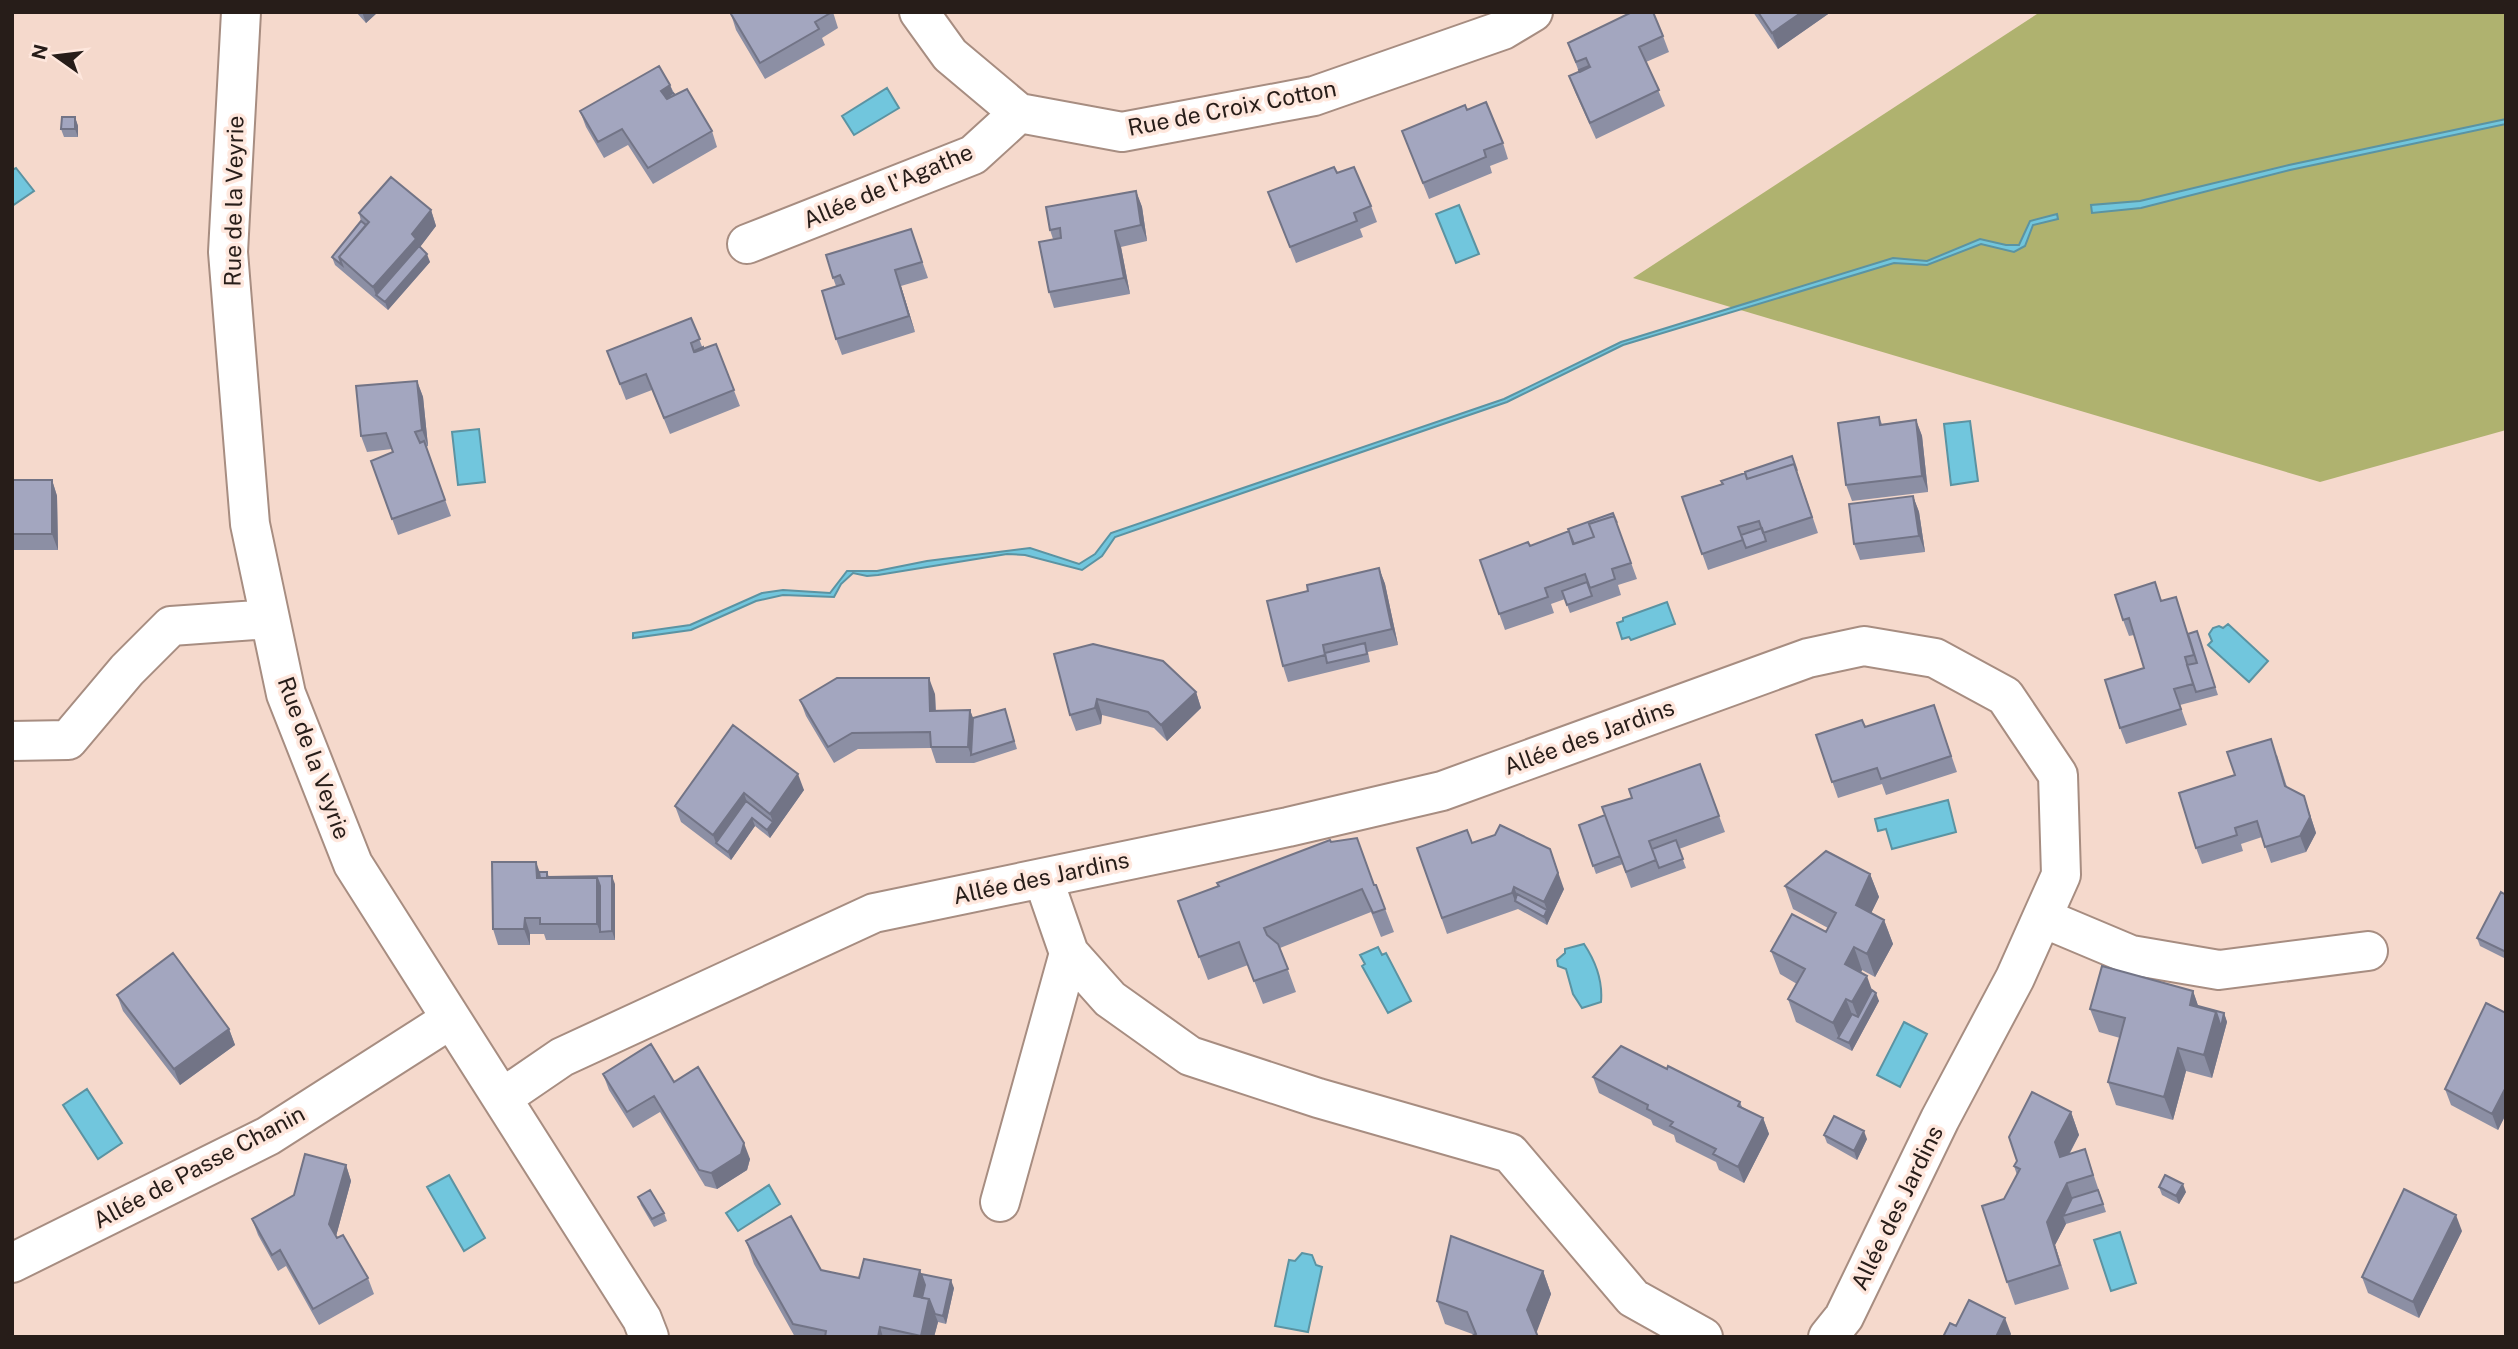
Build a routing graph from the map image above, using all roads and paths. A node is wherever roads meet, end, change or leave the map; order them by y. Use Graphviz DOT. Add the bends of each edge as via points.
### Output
graph roads {
  1 [pos="241,12"];
  2 [pos="919,12"];
  3 [pos="1533,12"];
  4 [pos="1019,113"];
  5 [pos="747,244"];
  6 [pos="270,619"];
  7 [pos="12,741"];
  8 [pos="1043,878"];
  9 [pos="2043,918"];
  10 [pos="2368,951"];
  11 [pos="1069,953"];
  12 [pos="451,1019"];
  13 [pos="502,1098"];
  14 [pos="1000,1202"];
  15 [pos="12,1263"];
  16 [pos="649,1337"];
  17 [pos="1703,1337"];
  18 [pos="1828,1337"];
  1 -- 6 [label="street, Rue de la Veyrie" via="228,252 250,524"];
  2 -- 4 [label="street, Rue de Croix Cotton" via="950,55"];
  3 -- 4 [label="street, Rue de Croix Cotton" via="1503,30 1314,96 1122,132"];
  4 -- 5 [label="street, Allée de l'Agathe" via="973,155"];
  6 -- 7 [label="street" via="171,626 68,740"];
  6 -- 12 [label="street, Rue de la Veyrie" via="286,694 353,864"];
  8 -- 9 [label="street, Allée des Jardins" via="1442,791 1808,659 1864,646 1935,658 2006,696 2057,775 2061,875"];
  8 -- 11 [label="street"];
  8 -- 13 [label="street, Allée des Jardins" via="874,913 562,1057"];
  9 -- 10 [label="street" via="2131,955 2219,970"];
  9 -- 18 [label="street, Allée des Jardins" via="1844,1317"];
  11 -- 14 [label="street"];
  11 -- 17 [label="street" via="1110,999 1190,1056 1510,1153 1633,1298"];
  12 -- 13 [label="street, Rue de la Veyrie"];
  12 -- 15 [label="street, Allée de Passe Chanin" via="268,1136"];
  13 -- 16 [label="street, Rue de la Veyrie"];
}
